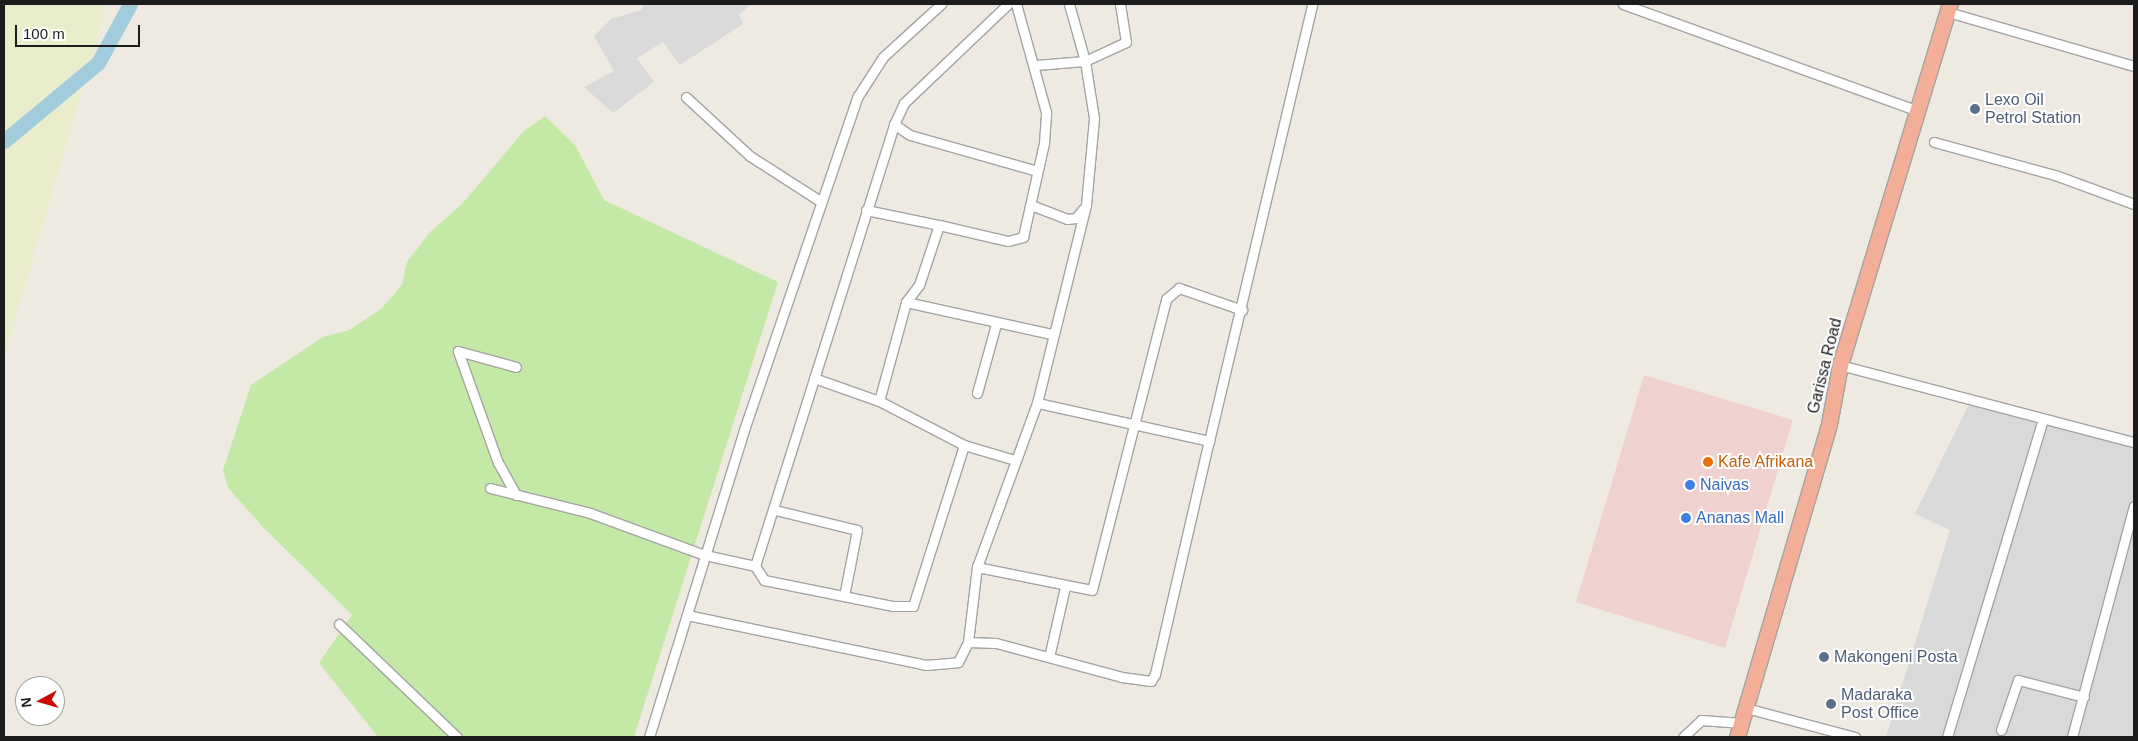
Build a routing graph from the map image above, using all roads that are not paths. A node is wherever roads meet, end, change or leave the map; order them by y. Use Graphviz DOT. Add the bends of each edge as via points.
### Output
graph roads {
  1 [pos="941,4"];
  2 [pos="1008,4"];
  3 [pos="1016,4"];
  4 [pos="1069,4"];
  5 [pos="1120,4"];
  6 [pos="1312,4"];
  7 [pos="1623,4"];
  8 [pos="1949,8"];
  9 [pos="1085,61"];
  10 [pos="1036,65"];
  11 [pos="2134,66"];
  12 [pos="686,97"];
  13 [pos="1918,111"];
  14 [pos="894,124"];
  15 [pos="1934,142"];
  16 [pos="1036,171"];
  17 [pos="820,201"];
  18 [pos="2134,204"];
  19 [pos="1031,205"];
  20 [pos="1086,205"];
  21 [pos="866,210"];
  22 [pos="939,225"];
  23 [pos="906,302"];
  24 [pos="1242,310"];
  25 [pos="996,324"];
  26 [pos="1052,334"];
  27 [pos="1840,365"];
  28 [pos="516,367"];
  29 [pos="814,378"];
  30 [pos="977,393"];
  31 [pos="879,401"];
  32 [pos="1038,403"];
  33 [pos="2043,418"];
  34 [pos="1134,428"];
  35 [pos="1209,441"];
  36 [pos="2134,442"];
  37 [pos="964,445"];
  38 [pos="1015,460"];
  39 [pos="490,488"];
  40 [pos="516,494"];
  41 [pos="2134,506"];
  42 [pos="775,510"];
  43 [pos="705,555"];
  44 [pos="755,566"];
  45 [pos="977,567"];
  46 [pos="1066,587"];
  47 [pos="844,596"];
  48 [pos="687,615"];
  49 [pos="339,624"];
  50 [pos="968,642"];
  51 [pos="1049,657"];
  52 [pos="2084,697"];
  53 [pos="1746,708"];
  54 [pos="1739,730"];
  55 [pos="2001,730"];
  56 [pos="1822,733"];
  57 [pos="458,737"];
  58 [pos="649,737"];
  59 [pos="1683,737"];
  60 [pos="1855,737"];
  61 [pos="1947,737"];
  62 [pos="2072,737"];
  1 -- 17 [label="street" via="866,76"];
  2 -- 14 [label="street" via="904,103"];
  3 -- 10 [label="street"];
  4 -- 9 [label="street"];
  5 -- 9 [label="street" via="1126,42"];
  6 -- 24 [label="street"];
  7 -- 13 [label="street"];
  8 -- 11 [label="street"];
  8 -- 13 [label="highway, Garissa Road"];
  9 -- 10 [label="street"];
  9 -- 20 [label="street" via="1094,118"];
  10 -- 16 [label="street" via="1046,112"];
  12 -- 17 [label="street" via="750,156"];
  13 -- 27 [label="highway, Garissa Road"];
  14 -- 16 [label="street" via="910,135"];
  14 -- 21 [label="street"];
  15 -- 18 [label="street" via="2055,175"];
  16 -- 19 [label="street"];
  17 -- 43 [label="street"];
  19 -- 20 [label="street" via="1067,219 1078,216"];
  19 -- 22 [label="street" via="1018,241"];
  20 -- 26 [label="street"];
  21 -- 22 [label="street"];
  21 -- 29 [label="street"];
  22 -- 23 [label="street" via="919,285"];
  23 -- 25 [label="street"];
  23 -- 31 [label="street"];
  24 -- 34 [label="street" via="1179,288 1172,290"];
  24 -- 35 [label="street"];
  25 -- 26 [label="street"];
  25 -- 30 [label="street"];
  26 -- 32 [label="street"];
  27 -- 33 [label="street"];
  27 -- 53 [label="highway, Garissa Road" via="1829,424"];
  28 -- 40 [label="street" via="458,351 498,463"];
  29 -- 31 [label="street"];
  29 -- 42 [label="street"];
  31 -- 37 [label="street"];
  32 -- 34 [label="street"];
  32 -- 38 [label="street"];
  33 -- 36 [label="street"];
  33 -- 61 [label="street"];
  34 -- 35 [label="street" via="1173,431"];
  34 -- 46 [label="street" via="1092,590"];
  35 -- 51 [label="street" via="1151,681"];
  37 -- 38 [label="street"];
  37 -- 47 [label="street" via="913,606"];
  38 -- 45 [label="street"];
  39 -- 40 [label="street"];
  40 -- 43 [label="street" via="590,513"];
  41 -- 52 [label="street"];
  42 -- 44 [label="street"];
  42 -- 47 [label="street" via="857,530"];
  43 -- 44 [label="street"];
  43 -- 48 [label="street"];
  44 -- 47 [label="street" via="764,580"];
  45 -- 46 [label="street"];
  45 -- 50 [label="street"];
  46 -- 51 [label="street"];
  48 -- 50 [label="street" via="943,667 958,662"];
  48 -- 58 [label="street"];
  49 -- 57 [label="street"];
  50 -- 51 [label="street" via="984,640"];
  52 -- 55 [label="street" via="2018,680"];
  52 -- 62 [label="street"];
  53 -- 54 [label="highway, Garissa Road"];
  53 -- 56 [label="street"];
  54 -- 59 [label="street" via="1701,720"];
  56 -- 60 [label="street"];
}
